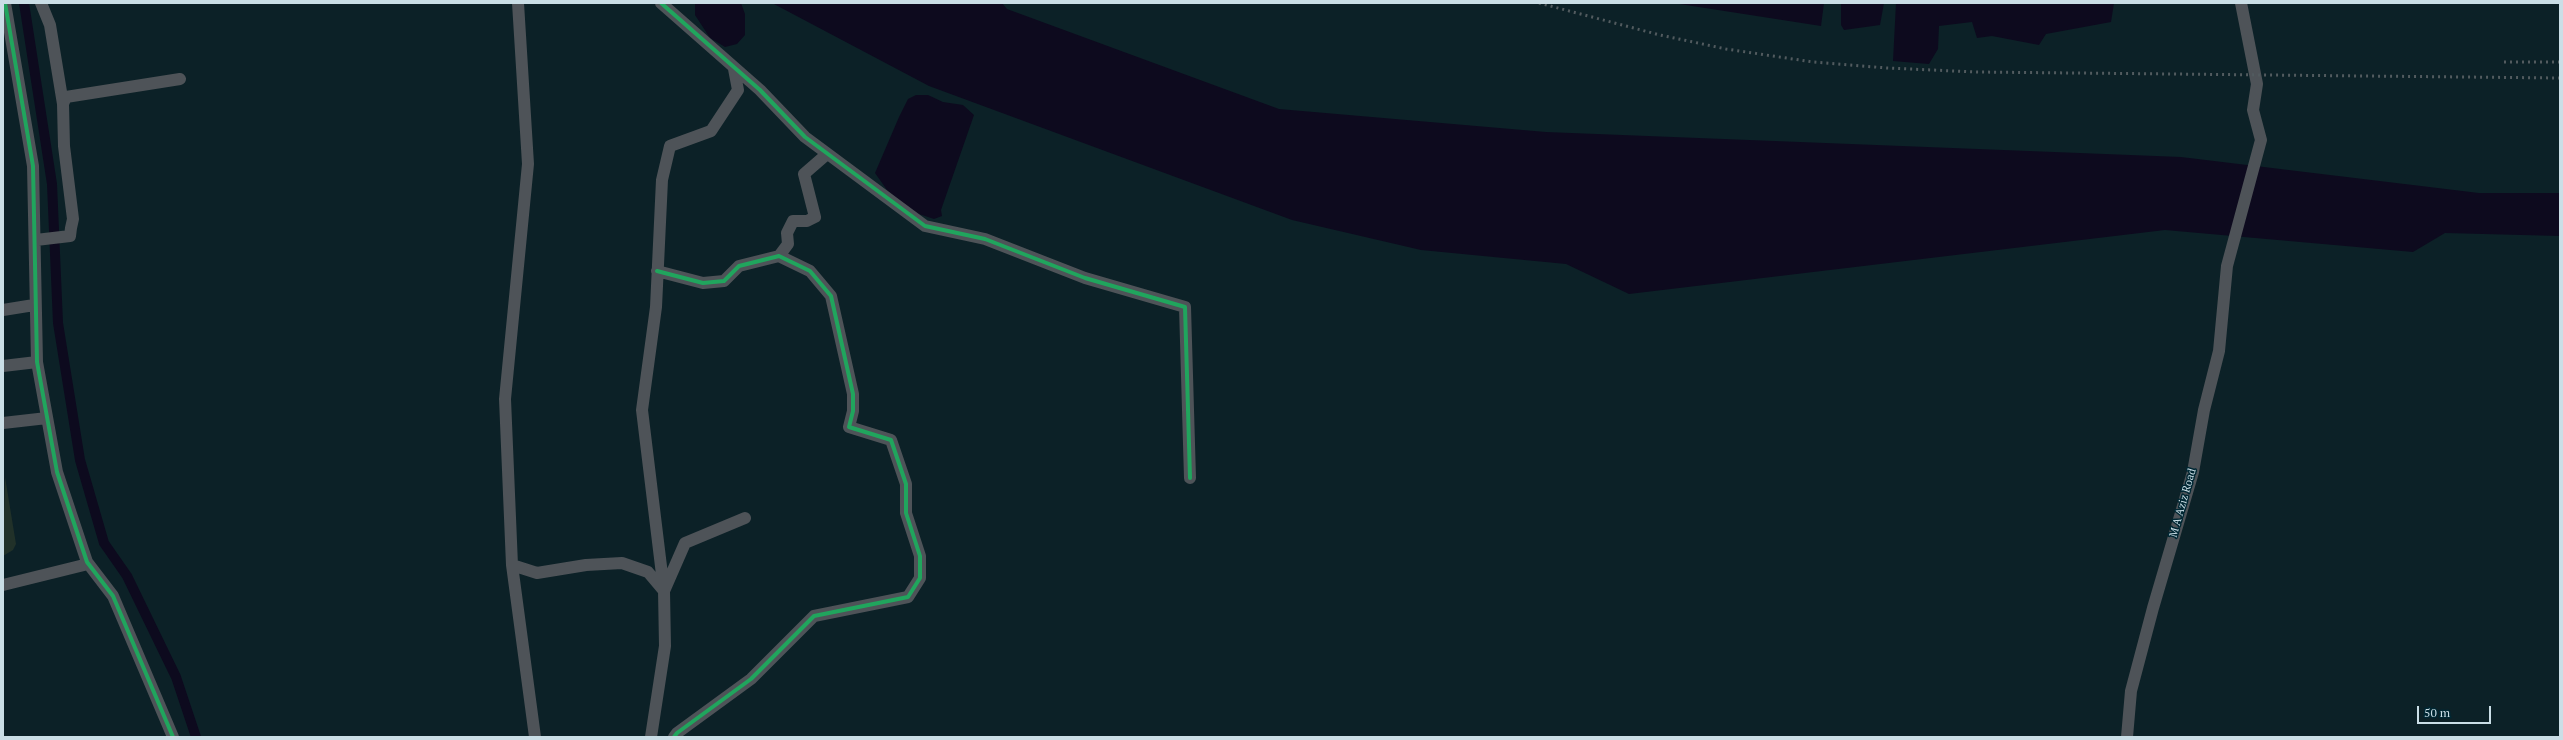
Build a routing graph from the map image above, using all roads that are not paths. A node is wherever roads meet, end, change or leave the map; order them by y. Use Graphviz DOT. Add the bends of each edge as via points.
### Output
graph roads {
  1 [pos="5,3"];
  2 [pos="41,3"];
  3 [pos="518,3"];
  4 [pos="661,3"];
  5 [pos="2241,3"];
  6 [pos="5,21"];
  7 [pos="734,69"];
  8 [pos="180,79"];
  9 [pos="63,104"];
  10 [pos="827,154"];
  11 [pos="39,240"];
  12 [pos="780,256"];
  13 [pos="657,271"];
  14 [pos="34,305"];
  15 [pos="3,310"];
  16 [pos="37,362"];
  17 [pos="3,366"];
  18 [pos="47,418"];
  19 [pos="3,423"];
  20 [pos="1190,478"];
  21 [pos="745,518"];
  22 [pos="88,564"];
  23 [pos="512,565"];
  24 [pos="3,585"];
  25 [pos="664,591"];
  26 [pos="173,737"];
  27 [pos="535,737"];
  28 [pos="651,737"];
  29 [pos="674,737"];
  30 [pos="2127,737"];
  1 -- 6 [label="street"];
  2 -- 9 [label="street" via="50,25"];
  3 -- 23 [label="street" via="528,164 505,399"];
  4 -- 7 [label="street"];
  5 -- 30 [label="street, M A Aziz Road" via="2256,84 2253,110 2261,140 2227,266 2219,350 2204,410 2193,472 2131,690"];
  6 -- 11 [label="street" via="33,166"];
  7 -- 10 [label="street" via="760,90 805,137"];
  7 -- 13 [label="street" via="738,90 711,131 670,146 662,180"];
  8 -- 9 [label="street" via="66,97"];
  9 -- 11 [label="street" via="64,146 73,219 70,236"];
  10 -- 12 [label="street" via="804,174 815,218 792,221 787,233 788,244"];
  10 -- 20 [label="street" via="924,226 985,239 1085,278 1185,307"];
  11 -- 14 [label="street"];
  12 -- 13 [label="street" via="739,266 724,281 703,283"];
  12 -- 29 [label="street" via="810,271 832,296 853,394 854,410 849,427 891,440 906,484 906,512 920,556 920,578 908,597 814,616 751,679"];
  13 -- 25 [label="street" via="656,307 642,410"];
  14 -- 15 [label="street"];
  14 -- 16 [label="street"];
  16 -- 17 [label="street"];
  16 -- 18 [label="street"];
  18 -- 19 [label="street"];
  18 -- 22 [label="street" via="57,472"];
  21 -- 25 [label="street" via="685,543"];
  22 -- 24 [label="street"];
  22 -- 26 [label="street" via="113,596"];
  23 -- 25 [label="street" via="537,573 586,565 622,563 648,572"];
  23 -- 27 [label="street"];
  25 -- 28 [label="street" via="665,646"];
}
